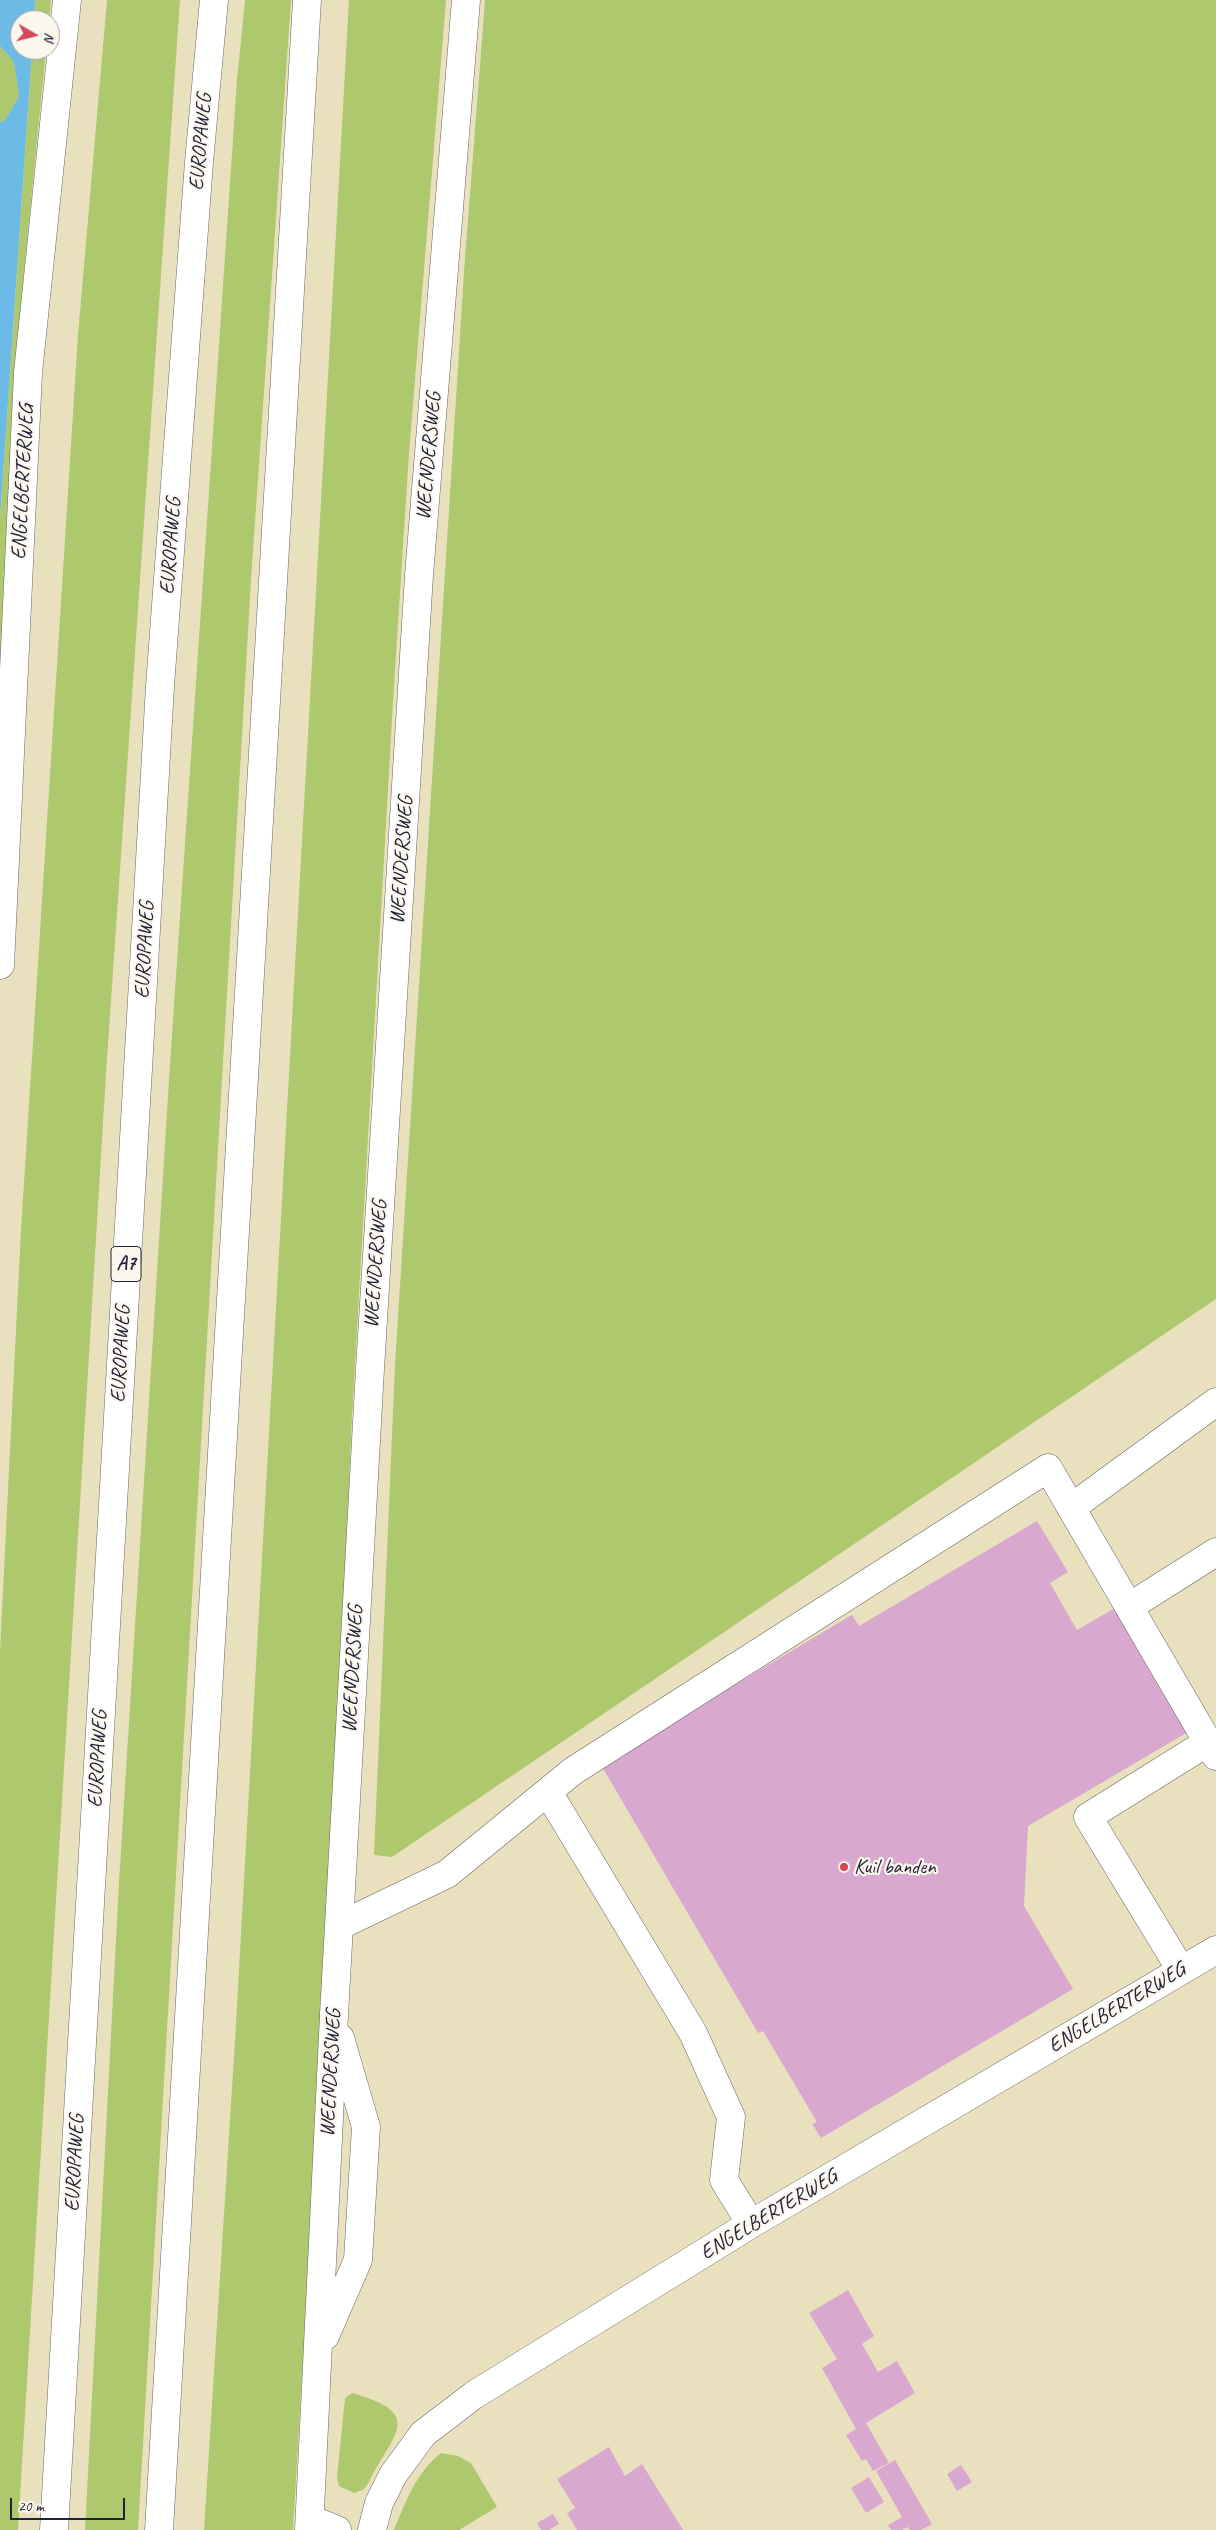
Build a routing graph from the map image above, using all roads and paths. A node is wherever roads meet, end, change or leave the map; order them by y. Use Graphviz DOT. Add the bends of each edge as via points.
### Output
graph roads {
  1 [pos="67,0"];
  2 [pos="214,0"];
  3 [pos="307,0"];
  4 [pos="466,0"];
  5 [pos="0,965"];
  6 [pos="1216,1402"];
  7 [pos="1071,1508"];
  8 [pos="1216,1552"];
  9 [pos="1129,1607"];
  10 [pos="1212,1749"];
  11 [pos="548,1792"];
  12 [pos="339,1926"];
  13 [pos="1216,1950"];
  14 [pos="1181,1970"];
  15 [pos="334,2015"];
  16 [pos="751,2224"];
  17 [pos="317,2355"];
  18 [pos="310,2525"];
  19 [pos="54,2530"];
  20 [pos="158,2530"];
  21 [pos="337,2530"];
  22 [pos="372,2530"];
  1 -- 5 [label="main road, ENGELBERTERWEG" via="28,373"];
  2 -- 19 [label="main road, EUROPAWEG / A7" via="160,696"];
  3 -- 20 [label="main road"];
  4 -- 12 [label="main road, WEENDERSWEG" via="420,575"];
  6 -- 7 [label="main road"];
  7 -- 9 [label="main road"];
  7 -- 11 [label="main road" via="1048,1468 573,1771"];
  8 -- 9 [label="main road"];
  9 -- 10 [label="main road"];
  10 -- 14 [label="main road" via="1088,1817"];
  11 -- 12 [label="main road" via="447,1874"];
  11 -- 16 [label="main road" via="694,2033 731,2116 724,2180"];
  12 -- 15 [label="main road, WEENDERSWEG"];
  13 -- 14 [label="main road, ENGELBERTERWEG"];
  14 -- 16 [label="main road, ENGELBERTERWEG"];
  15 -- 17 [label="main road, WEENDERSWEG"];
  15 -- 17 [label="main road" via="366,2128 358,2260"];
  16 -- 22 [label="main road, ENGELBERTERWEG" via="474,2396 424,2434 393,2475 379,2503"];
  17 -- 18 [label="main road, WEENDERSWEG"];
  18 -- 21 [label="main road"];
}
